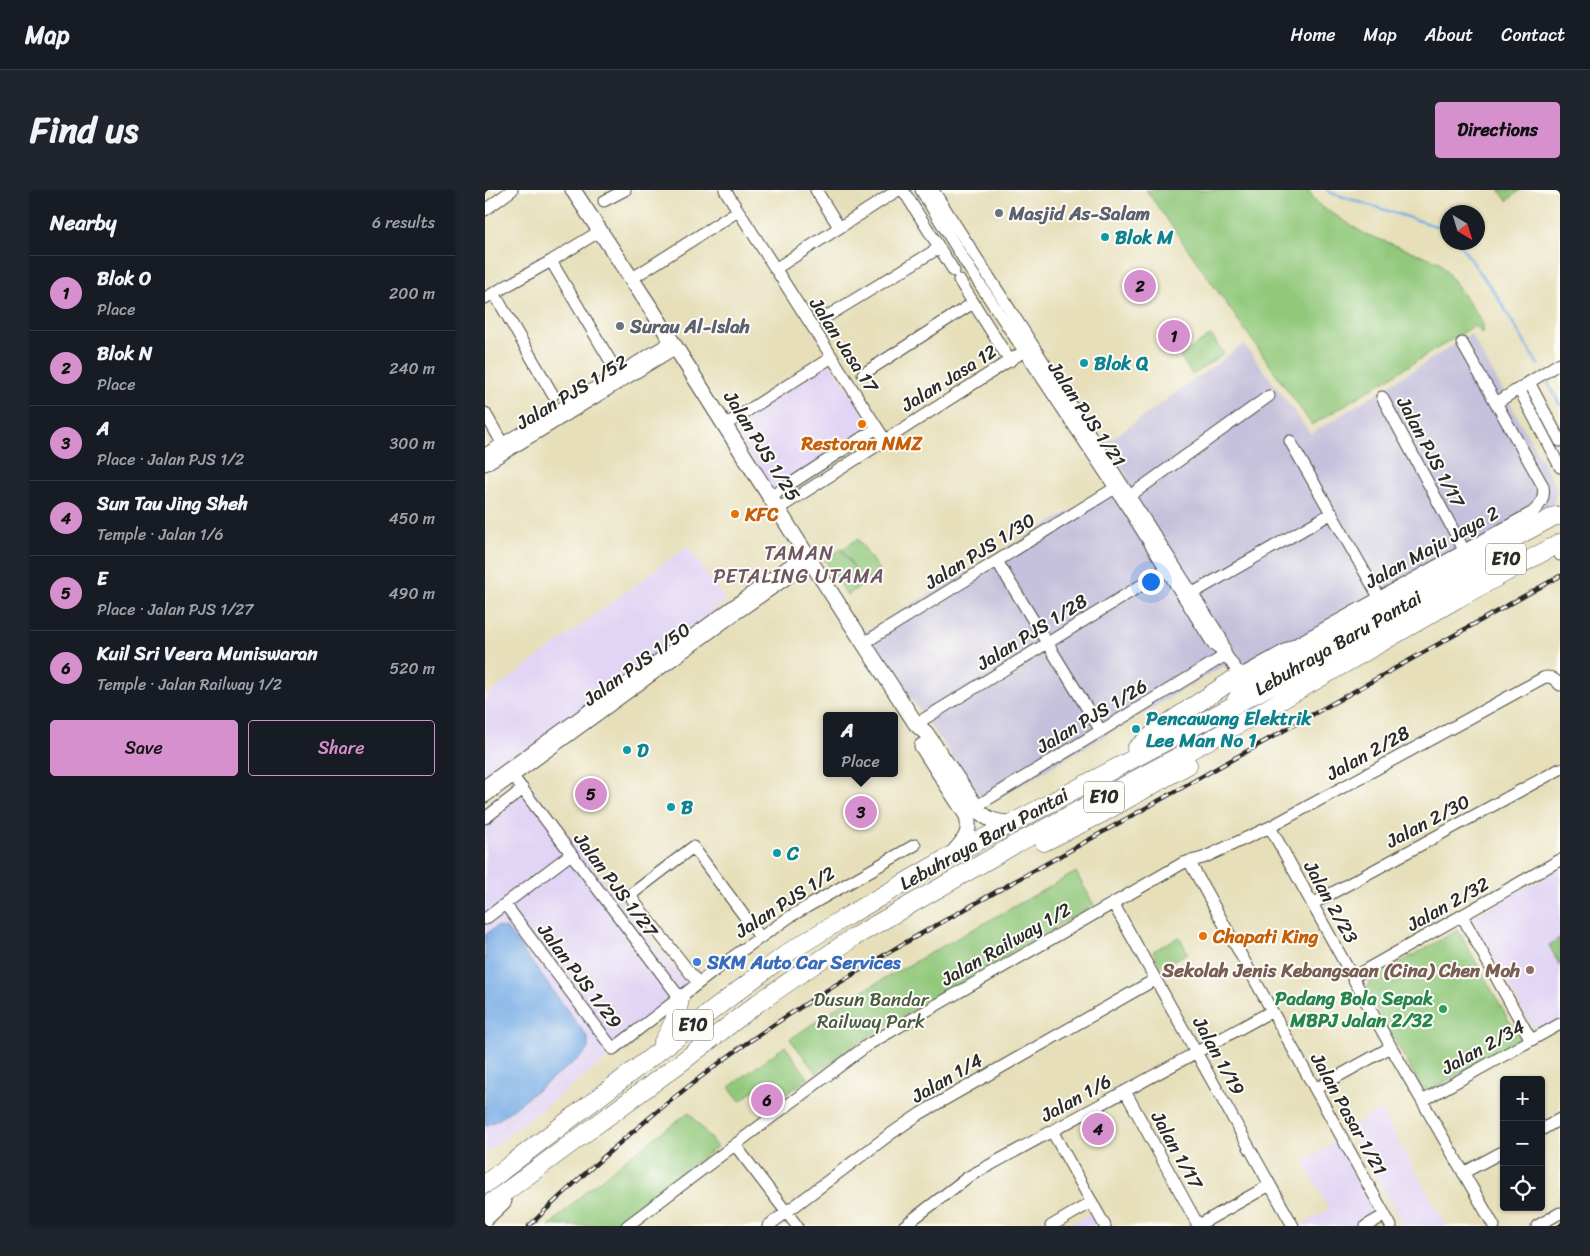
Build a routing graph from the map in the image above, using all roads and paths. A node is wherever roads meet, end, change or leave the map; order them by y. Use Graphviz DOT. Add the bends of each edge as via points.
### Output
graph roads {
  1 [pos="512,190"];
  2 [pos="573,190"];
  3 [pos="625,190"];
  4 [pos="725,190"];
  5 [pos="816,190"];
  6 [pos="898,190"];
  7 [pos="903,190"];
  8 [pos="921,190"];
  9 [pos="933,190"];
  10 [pos="604,202"];
  11 [pos="485,210"];
  12 [pos="738,211"];
  13 [pos="839,227"];
  14 [pos="600,231"];
  15 [pos="939,248"];
  16 [pos="551,261"];
  17 [pos="775,269"];
  18 [pos="631,279"];
  19 [pos="489,295"];
  20 [pos="973,303"];
  21 [pos="826,317"];
  22 [pos="1462,343"];
  23 [pos="674,345"];
  24 [pos="1029,349"];
  25 [pos="832,358"];
  26 [pos="1010,360"];
  27 [pos="611,362"];
  28 [pos="1559,367"];
  29 [pos="863,374"];
  30 [pos="1529,382"];
  31 [pos="1519,389"];
  32 [pos="553,395"];
  33 [pos="1269,396"];
  34 [pos="1381,398"];
  35 [pos="1497,403"];
  36 [pos="485,413"];
  37 [pos="725,425"];
  38 [pos="877,428"];
  39 [pos="885,440"];
  40 [pos="1290,441"];
  41 [pos="1560,441"];
  42 [pos="504,448"];
  43 [pos="489,457"];
  44 [pos="1560,468"];
  45 [pos="1115,488"];
  46 [pos="1127,498"];
  47 [pos="774,503"];
  48 [pos="1332,514"];
  49 [pos="1559,518"];
  50 [pos="1560,543"];
  51 [pos="1464,550"];
  52 [pos="1560,554"];
  53 [pos="808,557"];
  54 [pos="997,561"];
  55 [pos="1166,570"];
  56 [pos="1193,593"];
  57 [pos="1379,597"];
  58 [pos="864,643"];
  59 [pos="1047,643"];
  60 [pos="1226,655"];
  61 [pos="1240,676"];
  62 [pos="1560,685"];
  63 [pos="1227,709"];
  64 [pos="916,724"];
  65 [pos="1101,731"];
  66 [pos="1115,768"];
  67 [pos="509,772"];
  68 [pos="1559,773"];
  69 [pos="485,785"];
  70 [pos="523,789"];
  71 [pos="485,797"];
  72 [pos="975,806"];
  73 [pos="485,818"];
  74 [pos="1012,823"];
  75 [pos="1270,827"];
  76 [pos="915,845"];
  77 [pos="571,854"];
  78 [pos="952,856"];
  79 [pos="1560,860"];
  80 [pos="1189,861"];
  81 [pos="955,878"];
  82 [pos="1113,903"];
  83 [pos="505,904"];
  84 [pos="1312,904"];
  85 [pos="1462,916"];
  86 [pos="485,919"];
  87 [pos="760,937"];
  88 [pos="1353,978"];
  89 [pos="1156,979"];
  90 [pos="698,983"];
  91 [pos="680,998"];
  92 [pos="1272,1011"];
  93 [pos="1560,1024"];
  94 [pos="1531,1040"];
  95 [pos="1391,1047"];
  96 [pos="658,1051"];
  97 [pos="1197,1052"];
  98 [pos="1315,1088"];
  99 [pos="1125,1091"];
  100 [pos="1422,1101"];
  101 [pos="1560,1119"];
  102 [pos="1545,1128"];
  103 [pos="1052,1131"];
  104 [pos="735,1145"];
  105 [pos="1500,1153"];
  106 [pos="1463,1173"];
  107 [pos="523,1179"];
  108 [pos="485,1184"];
  109 [pos="1270,1185"];
  110 [pos="1091,1202"];
  111 [pos="485,1207"];
  112 [pos="786,1212"];
  113 [pos="1560,1213"];
  114 [pos="1385,1215"];
  115 [pos="485,1219"];
  116 [pos="627,1226"];
  117 [pos="768,1226"];
  118 [pos="797,1226"];
  119 [pos="904,1226"];
  120 [pos="1051,1226"];
  121 [pos="1105,1226"];
  122 [pos="1198,1226"];
  123 [pos="1293,1226"];
  124 [pos="1366,1226"];
  125 [pos="1391,1226"];
  126 [pos="1494,1226"];
  127 [pos="1537,1226"];
  1 -- 11 [label="street"];
  2 -- 14 [label="main road, Jalan PJS 1/25"];
  3 -- 10 [label="street"];
  4 -- 12 [label="street, Jalan Jasa 17"];
  5 -- 13 [label="street"];
  6 -- 13 [label="street"];
  7 -- 15 [label="street"];
  8 -- 24 [label="street, Jalan PJS 1/21"];
  9 -- 24 [label="street, Jalan PJS 1/21"];
  12 -- 17 [label="street, Jalan Jasa 17"];
  12 -- 18 [label="street"];
  13 -- 17 [label="street"];
  14 -- 16 [label="street"];
  14 -- 18 [label="main road, Jalan PJS 1/25"];
  15 -- 20 [label="street"];
  15 -- 21 [label="street"];
  16 -- 19 [label="street"];
  16 -- 27 [label="street"];
  17 -- 25 [label="street, Jalan Jasa 17"];
  18 -- 23 [label="main road, Jalan PJS 1/25"];
  19 -- 32 [label="street"];
  20 -- 26 [label="street"];
  20 -- 29 [label="street"];
  22 -- 35 [label="street, Jalan Maju Jaya 2"];
  23 -- 37 [label="main road, Jalan PJS 1/25"];
  23 -- 42 [label="street, Jalan PJS 1/52"];
  24 -- 26 [label="street, Jalan Jasa 12"];
  24 -- 45 [label="street, Jalan PJS 1/21"];
  24 -- 46 [label="street, Jalan PJS 1/21"];
  25 -- 37 [label="street"];
  25 -- 38 [label="street, Jalan Jasa 17"];
  26 -- 39 [label="street, Jalan Jasa 12"];
  28 -- 30 [label="street"];
  30 -- 31 [label="street"];
  30 -- 41 [label="street"];
  31 -- 35 [label="street"];
  31 -- 44 [label="street"];
  33 -- 46 [label="street"];
  34 -- 51 [label="street, Jalan PJS 1/17"];
  35 -- 51 [label="street, Jalan Maju Jaya 2" via="1543,486 1543,500 1533,512"];
  36 -- 42 [label="street"];
  37 -- 47 [label="main road, Jalan PJS 1/25"];
  38 -- 39 [label="street, Jalan Jasa 17"];
  38 -- 47 [label="street"];
  39 -- 47 [label="street, Jalan Jasa 12"];
  40 -- 48 [label="street"];
  42 -- 43 [label="street, Jalan PJS 1/52"];
  45 -- 46 [label="street, Jalan PJS 1/21"];
  45 -- 54 [label="street, Jalan PJS 1/30"];
  46 -- 55 [label="street, Jalan PJS 1/21"];
  46 -- 56 [label="street, Jalan PJS 1/21"];
  47 -- 53 [label="main road, Jalan PJS 1/25"];
  48 -- 56 [label="street"];
  48 -- 57 [label="street"];
  49 -- 63 [label="highway, Lebuhraya Baru Pantai / E10" via="1453,587"];
  49 -- 63 [label="highway" via="1282,661 1251,682"];
  50 -- 81 [label="highway, Lebuhraya Baru Pantai / E10" via="1252,717"];
  51 -- 57 [label="street, Jalan Maju Jaya 2"];
  52 -- 81 [label="highway" via="1101,814 1009,858"];
  53 -- 58 [label="main road, Jalan PJS 1/25"];
  53 -- 67 [label="street, Jalan PJS 1/50" via="733,616"];
  54 -- 58 [label="street, Jalan PJS 1/30"];
  54 -- 59 [label="street"];
  55 -- 59 [label="street, Jalan PJS 1/28"];
  55 -- 60 [label="street, Jalan PJS 1/21" via="1213,644"];
  56 -- 60 [label="street, Jalan PJS 1/21" via="1221,638"];
  57 -- 61 [label="street, Jalan Maju Jaya 2"];
  58 -- 64 [label="main road, Jalan PJS 1/25"];
  59 -- 64 [label="street, Jalan PJS 1/28"];
  59 -- 65 [label="street"];
  60 -- 61 [label="street, Jalan PJS 1/21"];
  60 -- 65 [label="street, Jalan PJS 1/26"];
  61 -- 66 [label="highway" via="1159,729"];
  62 -- 75 [label="street, Jalan 2/28" via="1549,677 1543,678"];
  63 -- 66 [label="highway, Lebuhraya Baru Pantai / E10"];
  64 -- 72 [label="main road, Jalan PJS 1/25" via="926,733"];
  64 -- 78 [label="main road, Jalan PJS 1/25" via="918,738 967,816 967,838"];
  65 -- 72 [label="street, Jalan PJS 1/26"];
  66 -- 74 [label="highway, Lebuhraya Baru Pantai / E10"];
  67 -- 69 [label="street, Jalan PJS 1/50"];
  67 -- 70 [label="street, Jalan PJS 1/27"];
  67 -- 71 [label="street, Jalan PJS 1/50"];
  68 -- 84 [label="street, Jalan 2/30"];
  70 -- 73 [label="street"];
  70 -- 77 [label="street, Jalan PJS 1/27"];
  72 -- 74 [label="main road, Jalan PJS 1/25" via="994,822"];
  74 -- 78 [label="highway, Lebuhraya Baru Pantai / E10"];
  75 -- 80 [label="street, Jalan 2/28" via="1203,858"];
  75 -- 84 [label="street, Jalan 2/23"];
  76 -- 87 [label="street, Jalan PJS 1/2"];
  77 -- 83 [label="street"];
  77 -- 91 [label="street, Jalan PJS 1/27"];
  78 -- 96 [label="highway, Lebuhraya Baru Pantai / E10" via="789,952"];
  79 -- 85 [label="street, Jalan 2/32"];
  80 -- 82 [label="street, Jalan Railway 1/2"];
  80 -- 92 [label="street, Jalan Pasar 1/21"];
  81 -- 107 [label="highway, Lebuhraya Baru Pantai / E10" via="854,937 758,1003"];
  82 -- 89 [label="street, Jalan 1/19"];
  82 -- 104 [label="street, Jalan Railway 1/2" via="869,1044"];
  83 -- 86 [label="street"];
  83 -- 91 [label="street, Jalan PJS 1/29" via="613,1049"];
  84 -- 88 [label="street, Jalan 2/23"];
  85 -- 88 [label="street, Jalan 2/32"];
  85 -- 94 [label="street"];
  87 -- 90 [label="street, Jalan PJS 1/2"];
  87 -- 90 [label="street" via="693,847 633,893 632,899"];
  88 -- 95 [label="street, Jalan 2/23"];
  89 -- 97 [label="street, Jalan 1/19"];
  89 -- 112 [label="street, Jalan 1/4" via="921,1113"];
  90 -- 91 [label="street, Jalan PJS 1/2"];
  91 -- 96 [label="highway" via="674,1022"];
  92 -- 97 [label="street, Jalan 1/6"];
  92 -- 98 [label="street, Jalan Pasar 1/21"];
  93 -- 94 [label="street, Jalan 2/34"];
  94 -- 100 [label="street, Jalan 2/34"];
  95 -- 98 [label="street"];
  95 -- 100 [label="street, Jalan 2/23"];
  96 -- 108 [label="highway, Lebuhraya Baru Pantai / E10"];
  97 -- 99 [label="street, Jalan 1/6"];
  97 -- 109 [label="street, Jalan 1/19"];
  98 -- 114 [label="street, Jalan Pasar 1/21"];
  99 -- 103 [label="street, Jalan 1/6"];
  99 -- 122 [label="street, Jalan 1/17"];
  100 -- 106 [label="street, Jalan 2/23"];
  101 -- 102 [label="street"];
  103 -- 110 [label="street"];
  103 -- 119 [label="street, Jalan 1/6" via="968,1177"];
  104 -- 112 [label="street"];
  104 -- 116 [label="street, Jalan Railway 1/2"];
  105 -- 106 [label="street"];
  106 -- 126 [label="street, Jalan 2/23"];
  107 -- 111 [label="highway, Lebuhraya Baru Pantai / E10"];
  107 -- 115 [label="main road"];
  109 -- 122 [label="street"];
  109 -- 123 [label="street, Jalan 1/19"];
  110 -- 120 [label="street"];
  110 -- 121 [label="street"];
  112 -- 117 [label="street, Jalan 1/4"];
  112 -- 118 [label="street"];
  113 -- 127 [label="street"];
  114 -- 124 [label="street"];
  114 -- 125 [label="street, Jalan Pasar 1/21"];
}
